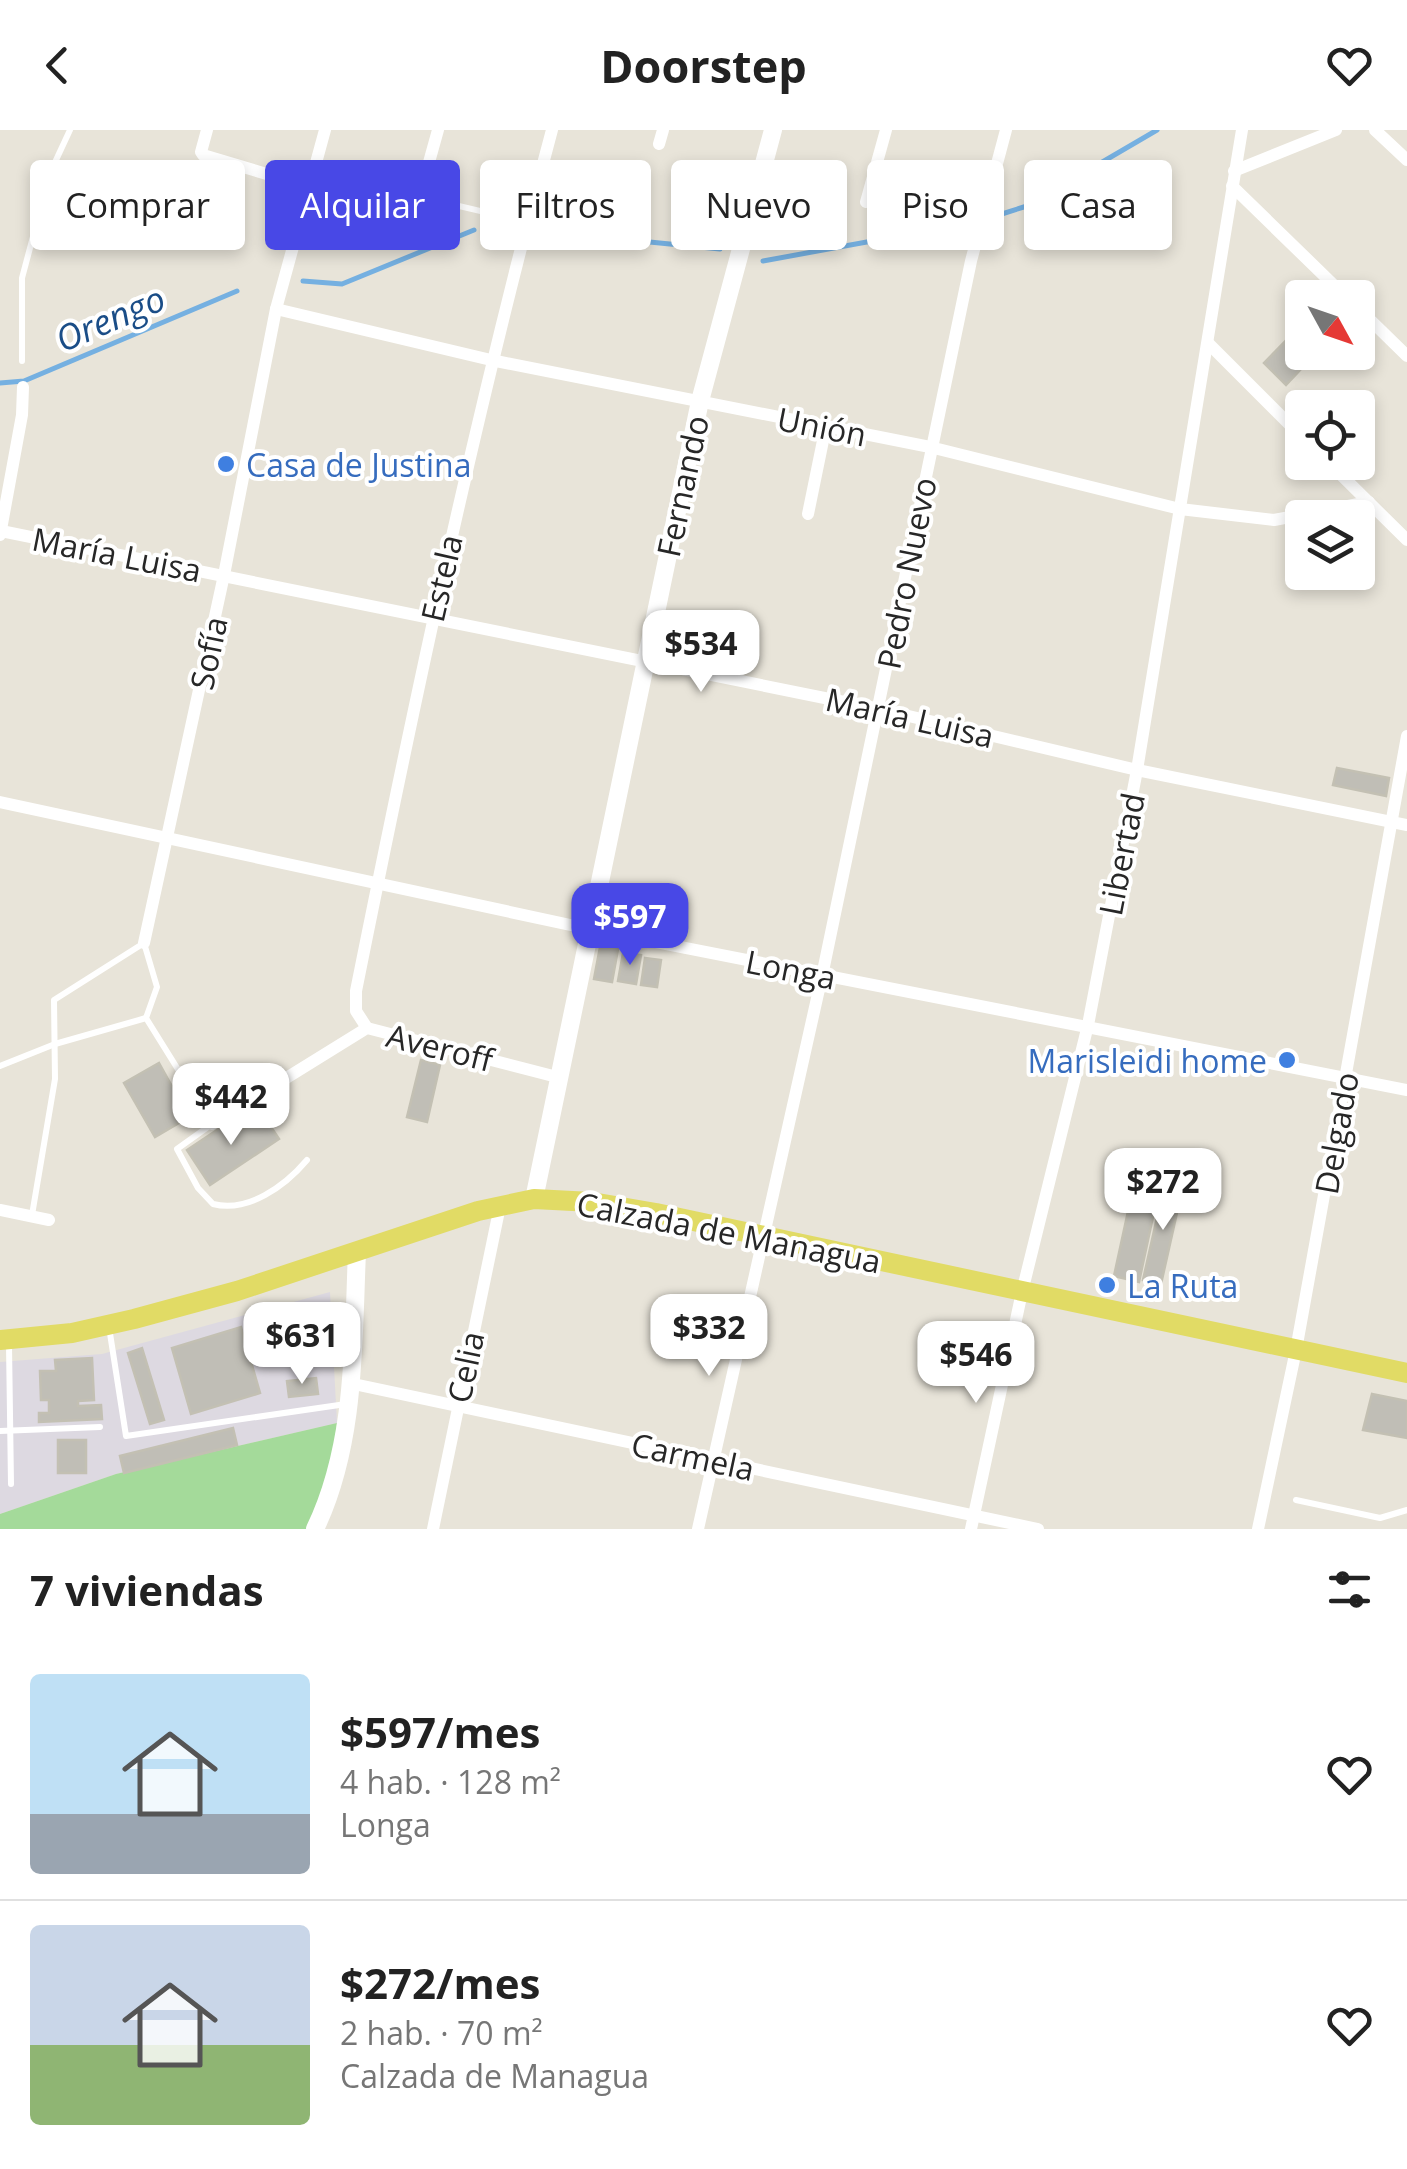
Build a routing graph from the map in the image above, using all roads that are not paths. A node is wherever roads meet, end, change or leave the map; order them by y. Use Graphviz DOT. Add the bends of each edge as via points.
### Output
graph roads {
  1 [pos="70,130"];
  2 [pos="207,130"];
  3 [pos="325,130"];
  4 [pos="438,130"];
  5 [pos="552,130"];
  6 [pos="774,130"];
  7 [pos="886,130"];
  8 [pos="1006,130"];
  9 [pos="1242,130"];
  10 [pos="1336,130"];
  11 [pos="1375,130"];
  12 [pos="317,160"];
  13 [pos="430,160"];
  14 [pos="544,160"];
  15 [pos="1407,160"];
  16 [pos="265,173"];
  17 [pos="1233,178"];
  18 [pos="866,202"];
  19 [pos="293,250"];
  20 [pos="520,250"];
  21 [pos="1329,280"];
  22 [pos="276,309"];
  23 [pos="1375,325"];
  24 [pos="1208,344"];
  25 [pos="1407,356"];
  26 [pos="491,360"];
  27 [pos="22,361"];
  28 [pos="24,387"];
  29 [pos="700,402"];
  30 [pos="1285,420"];
  31 [pos="826,426"];
  32 [pos="930,447"];
  33 [pos="1346,480"];
  34 [pos="1366,500"];
  35 [pos="1180,509"];
  36 [pos="1375,509"];
  37 [pos="808,514"];
  38 [pos="1285,518"];
  39 [pos="1,534"];
  40 [pos="1407,540"];
  41 [pos="224,576"];
  42 [pos="432,618"];
  43 [pos="644,662"];
  44 [pos="879,709"];
  45 [pos="1407,736"];
  46 [pos="1137,770"];
  47 [pos="0,802"];
  48 [pos="1390,821"];
  49 [pos="1407,825"];
  50 [pos="168,838"];
  51 [pos="378,882"];
  52 [pos="589,929"];
  53 [pos="144,943"];
  54 [pos="822,976"];
  55 [pos="146,1018"];
  56 [pos="1088,1025"];
  57 [pos="367,1028"];
  58 [pos="55,1044"];
  59 [pos="0,1066"];
  60 [pos="557,1077"];
  61 [pos="1347,1077"];
  62 [pos="1407,1090"];
  63 [pos="212,1124"];
  64 [pos="307,1160"];
  65 [pos="534,1199"];
  66 [pos="500,1206"];
  67 [pos="0,1210"];
  68 [pos="32,1216"];
  69 [pos="49,1220"];
  70 [pos="761,1238"];
  71 [pos="357,1252"];
  72 [pos="1022,1292"];
  73 [pos="109,1324"];
  74 [pos="4,1339"];
  75 [pos="1296,1350"];
  76 [pos="1407,1373"];
  77 [pos="349,1383"];
  78 [pos="347,1404"];
  79 [pos="456,1406"];
  80 [pos="100,1427"];
  81 [pos="10,1430"];
  82 [pos="0,1431"];
  83 [pos="713,1460"];
  84 [pos="11,1484"];
  85 [pos="1296,1500"];
  86 [pos="1407,1510"];
  87 [pos="973,1523"];
  88 [pos="315,1529"];
  89 [pos="432,1529"];
  90 [pos="698,1529"];
  91 [pos="1038,1529"];
  92 [pos="1258,1529"];
  1 -- 27 [label="lane" via="50,173 22,278"];
  2 -- 16 [label="street" via="201,152"];
  3 -- 12 [label="street, Sofía"];
  4 -- 13 [label="street"];
  5 -- 14 [label="street, Estela"];
  6 -- 29 [label="street, Fernando"];
  7 -- 18 [label="street"];
  8 -- 32 [label="street, Pedro Nuevo"];
  9 -- 17 [label="street, Libertad"];
  10 -- 17 [label="street"];
  11 -- 15 [label="street"];
  17 -- 21 [label="street"];
  17 -- 24 [label="street, Libertad"];
  19 -- 22 [label="street, Sofía"];
  20 -- 26 [label="street, Estela"];
  22 -- 26 [label="street, Unión"];
  22 -- 41 [label="street, Sofía"];
  23 -- 25 [label="street"];
  24 -- 30 [label="street"];
  24 -- 35 [label="street, Libertad"];
  26 -- 29 [label="street, Unión"];
  26 -- 42 [label="street, Estela"];
  28 -- 39 [label="street"];
  29 -- 31 [label="street, Unión"];
  29 -- 43 [label="street, Fernando"];
  31 -- 32 [label="street, Unión"];
  31 -- 37 [label="street"];
  32 -- 35 [label="street, Unión"];
  32 -- 44 [label="street, Pedro Nuevo"];
  33 -- 34 [label="street"];
  35 -- 38 [label="street, Unión"];
  35 -- 46 [label="street, Libertad"];
  36 -- 40 [label="street"];
  39 -- 41 [label="street, María Luisa"];
  41 -- 42 [label="street, María Luisa"];
  41 -- 50 [label="street, Sofía"];
  42 -- 43 [label="street, María Luisa"];
  42 -- 51 [label="street, Estela"];
  43 -- 44 [label="street, María Luisa"];
  43 -- 52 [label="street, Fernando"];
  44 -- 46 [label="street, María Luisa"];
  44 -- 54 [label="street, Pedro Nuevo"];
  45 -- 48 [label="street, Delgado"];
  46 -- 48 [label="street, María Luisa"];
  46 -- 56 [label="street, Libertad"];
  47 -- 50 [label="street, Longa"];
  48 -- 49 [label="street, María Luisa"];
  48 -- 61 [label="street, Delgado"];
  50 -- 51 [label="street, Longa"];
  50 -- 53 [label="street, Sofía"];
  51 -- 52 [label="street, Longa"];
  51 -- 57 [label="street, Estela" via="356,991 356,1011"];
  52 -- 54 [label="street, Longa"];
  52 -- 60 [label="street, Fernando"];
  53 -- 55 [label="lane" via="158,987"];
  53 -- 58 [label="lane" via="54,1000"];
  54 -- 56 [label="street, Longa"];
  54 -- 70 [label="street, Pedro Nuevo"];
  55 -- 58 [label="lane"];
  55 -- 63 [label="lane"];
  56 -- 61 [label="street, Longa"];
  56 -- 72 [label="street, Libertad"];
  57 -- 60 [label="street, Averoff"];
  57 -- 63 [label="street, Averoff"];
  58 -- 59 [label="lane"];
  58 -- 68 [label="lane"];
  60 -- 65 [label="street, Fernando"];
  61 -- 62 [label="street, Longa"];
  61 -- 75 [label="street, Delgado"];
  63 -- 64 [label="lane, Averoff" via="177,1149 214,1204 245,1206"];
  65 -- 66 [label="main road, Calzada de Managua"];
  65 -- 70 [label="main road, Calzada de Managua" via="620,1206"];
  66 -- 71 [label="main road, Calzada de Managua"];
  66 -- 79 [label="street, Celia"];
  67 -- 68 [label="street"];
  68 -- 69 [label="street"];
  70 -- 72 [label="main road, Calzada de Managua"];
  70 -- 83 [label="street, Pedro Nuevo"];
  71 -- 73 [label="main road, Calzada de Managua"];
  71 -- 77 [label="street"];
  72 -- 75 [label="main road, Calzada de Managua"];
  72 -- 87 [label="street, Libertad"];
  73 -- 74 [label="main road, Calzada de Managua"];
  73 -- 78 [label="lane" via="126,1436"];
  74 -- 81 [label="lane"];
  75 -- 76 [label="main road, Calzada de Managua"];
  75 -- 92 [label="street, Delgado"];
  77 -- 78 [label="street"];
  77 -- 79 [label="street, Carmela"];
  78 -- 88 [label="street" via="343,1450"];
  79 -- 83 [label="street, Carmela"];
  79 -- 89 [label="street, Celia"];
  80 -- 81 [label="lane"];
  81 -- 82 [label="lane"];
  81 -- 84 [label="lane"];
  83 -- 87 [label="street, Carmela"];
  83 -- 90 [label="street, Pedro Nuevo"];
  85 -- 86 [label="lane" via="1380,1518"];
  87 -- 91 [label="street, Carmela"];
}
